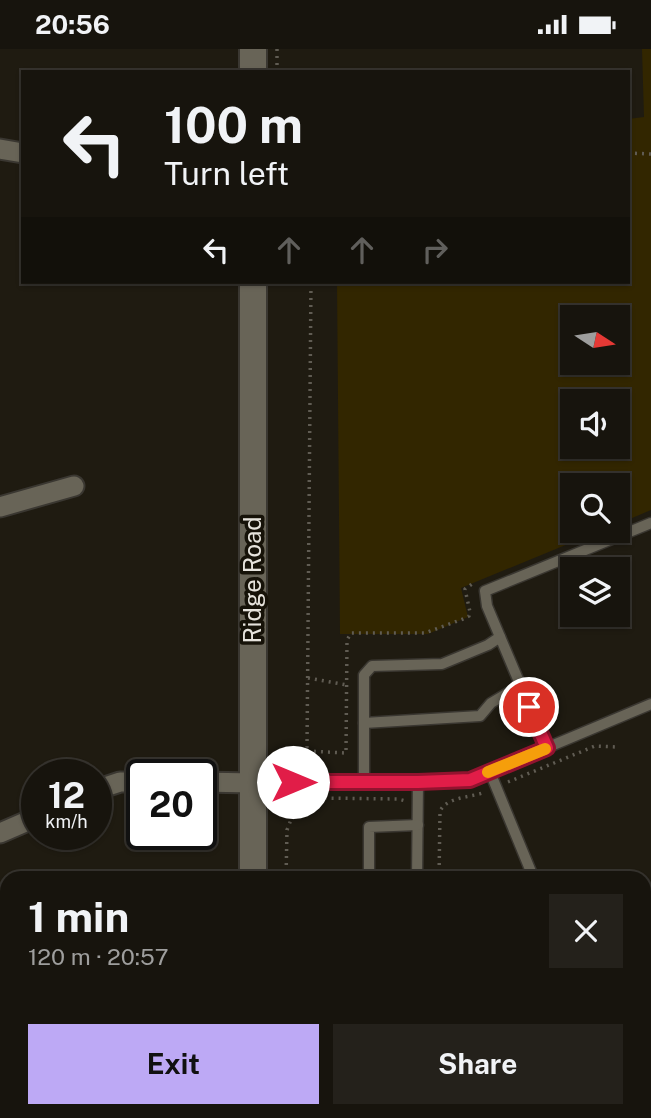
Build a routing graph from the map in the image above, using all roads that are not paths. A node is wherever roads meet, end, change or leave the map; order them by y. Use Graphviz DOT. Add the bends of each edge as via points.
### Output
graph roads {
  1 [pos="253,49"];
  2 [pos="253,70"];
  3 [pos="0,149"];
  4 [pos="21,153"];
  5 [pos="253,284"];
  6 [pos="74,486"];
  7 [pos="0,507"];
  8 [pos="651,523"];
  9 [pos="500,637"];
  10 [pos="520,686"];
  11 [pos="651,704"];
  12 [pos="364,723"];
  13 [pos="547,748"];
  14 [pos="490,772"];
  15 [pos="217,782"];
  16 [pos="364,782"];
  17 [pos="418,782"];
  18 [pos="253,783"];
  19 [pos="21,824"];
  20 [pos="418,825"];
  21 [pos="0,833"];
  22 [pos="253,871"];
  23 [pos="369,871"];
  24 [pos="417,871"];
  25 [pos="531,871"];
  1 -- 2 [label="street"];
  3 -- 4 [label="street"];
  5 -- 18 [label="street, Ridge Road"];
  6 -- 7 [label="street"];
  8 -- 9 [label="lane" via="485,591"];
  9 -- 10 [label="lane"];
  9 -- 12 [label="lane" via="442,664 372,666 364,675"];
  10 -- 12 [label="lane" via="491,703 480,716"];
  10 -- 13 [label="lane"];
  11 -- 13 [label="lane"];
  12 -- 16 [label="lane"];
  13 -- 14 [label="lane"];
  14 -- 17 [label="lane" via="470,780"];
  14 -- 25 [label="lane"];
  15 -- 18 [label="street"];
  16 -- 17 [label="lane"];
  16 -- 18 [label="lane"];
  17 -- 20 [label="lane"];
  18 -- 22 [label="street, Ridge Road"];
  19 -- 21 [label="street"];
  20 -- 23 [label="lane" via="369,827"];
  20 -- 24 [label="lane"];
}
